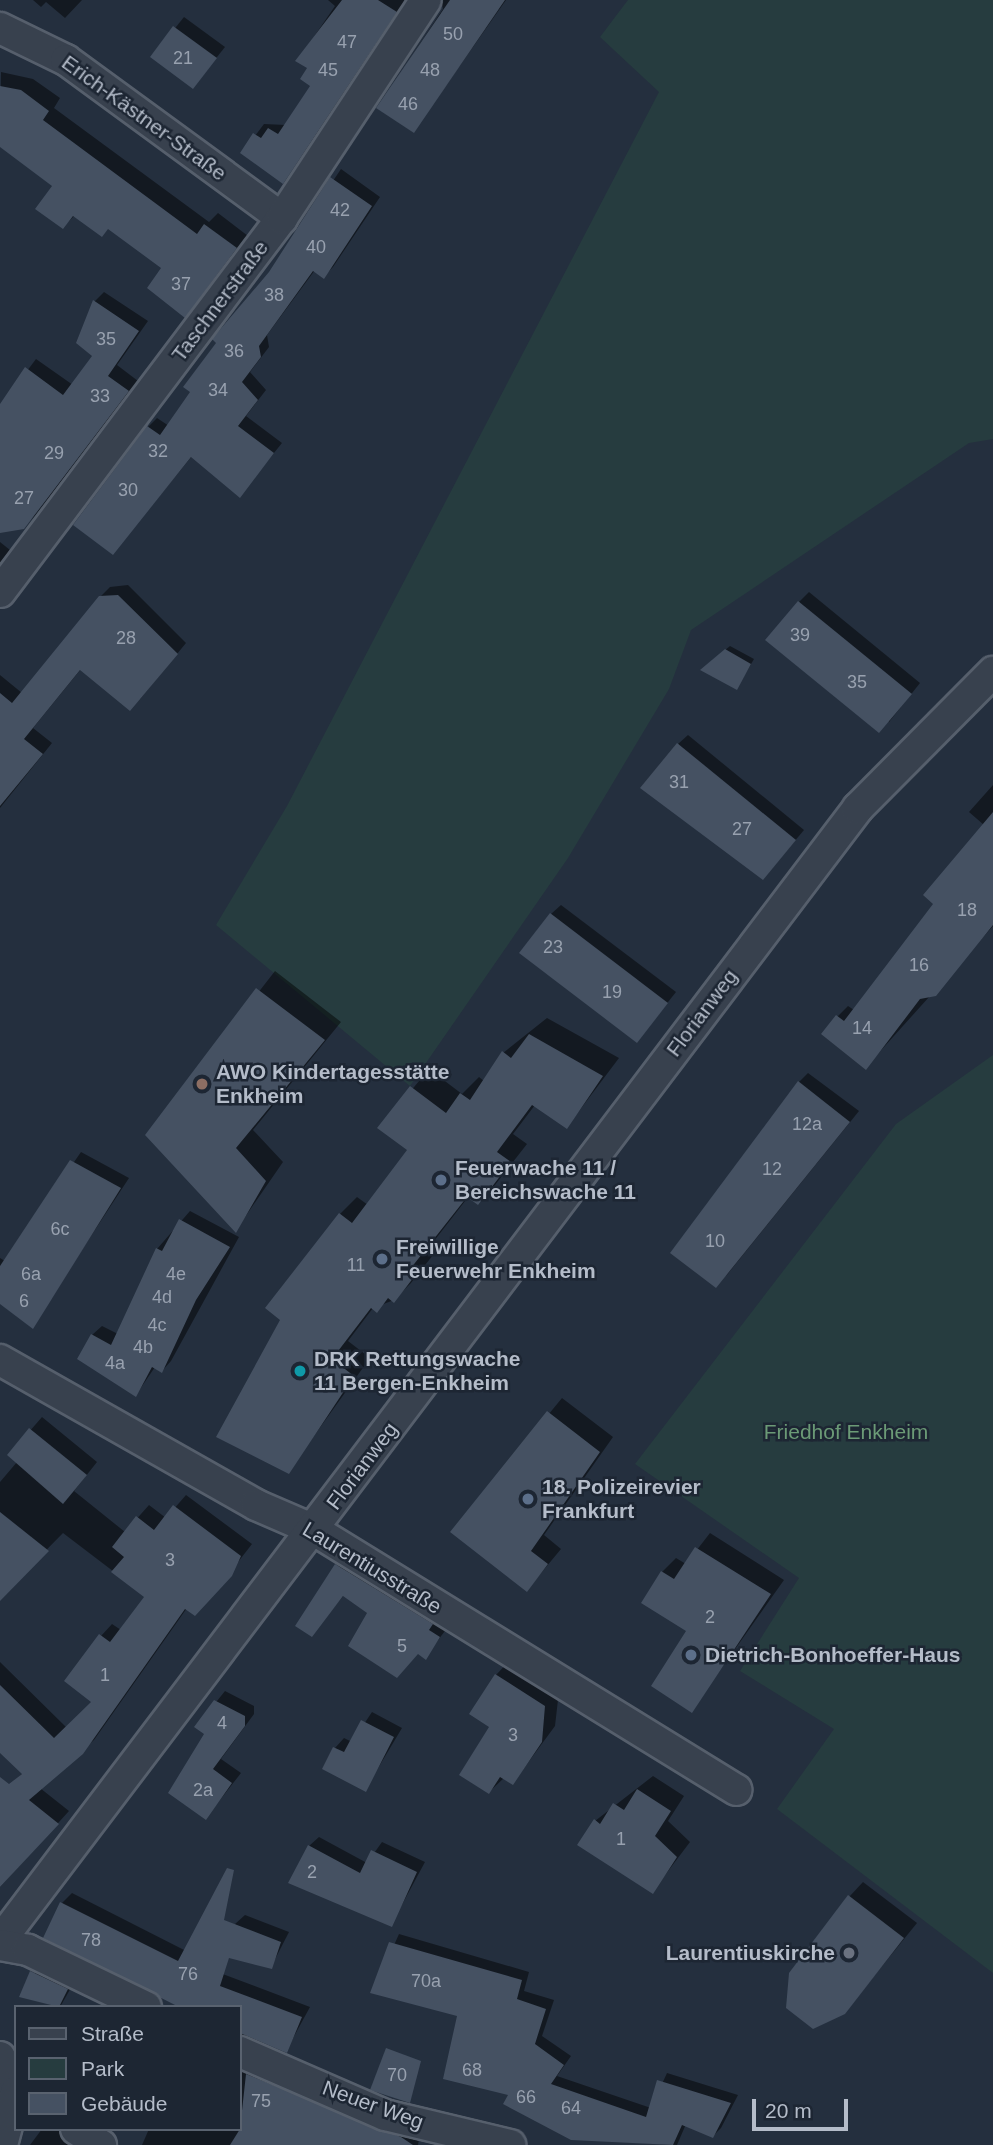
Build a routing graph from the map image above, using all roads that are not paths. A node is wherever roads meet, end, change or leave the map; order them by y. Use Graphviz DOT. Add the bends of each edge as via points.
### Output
graph roads {
  1 [pos="426,0"];
  2 [pos="0,28"];
  3 [pos="282,218"];
  4 [pos="0,592"];
  5 [pos="993,672"];
  6 [pos="0,1360"];
  7 [pos="314,1530"];
  8 [pos="736,1790"];
  9 [pos="0,1943"];
  10 [pos="141,2005"];
  11 [pos="242,2054"];
  12 [pos="0,2057"];
  13 [pos="14,2088"];
  14 [pos="14,2100"];
  15 [pos="79,2131"];
  16 [pos="441,2137"];
  17 [pos="2,2145"];
  18 [pos="101,2145"];
  19 [pos="510,2145"];
  1 -- 3 [label="street, Taschnerstraße"];
  2 -- 3 [label="street, Erich-Kästner-Straße" via="66,60"];
  3 -- 4 [label="street, Taschnerstraße"];
  5 -- 7 [label="street, Florianweg" via="858,808"];
  6 -- 7 [label="street, Laurentiusstraße" via="256,1505"];
  7 -- 8 [label="street, Laurentiusstraße"];
  7 -- 9 [label="street, Florianweg"];
  9 -- 10 [label="street" via="28,1950"];
  11 -- 16 [label="street, Neuer Weg"];
  12 -- 13 [label="street"];
  14 -- 17 [label="street"];
  15 -- 18 [label="street"];
  16 -- 19 [label="street, Neuer Weg"];
}
